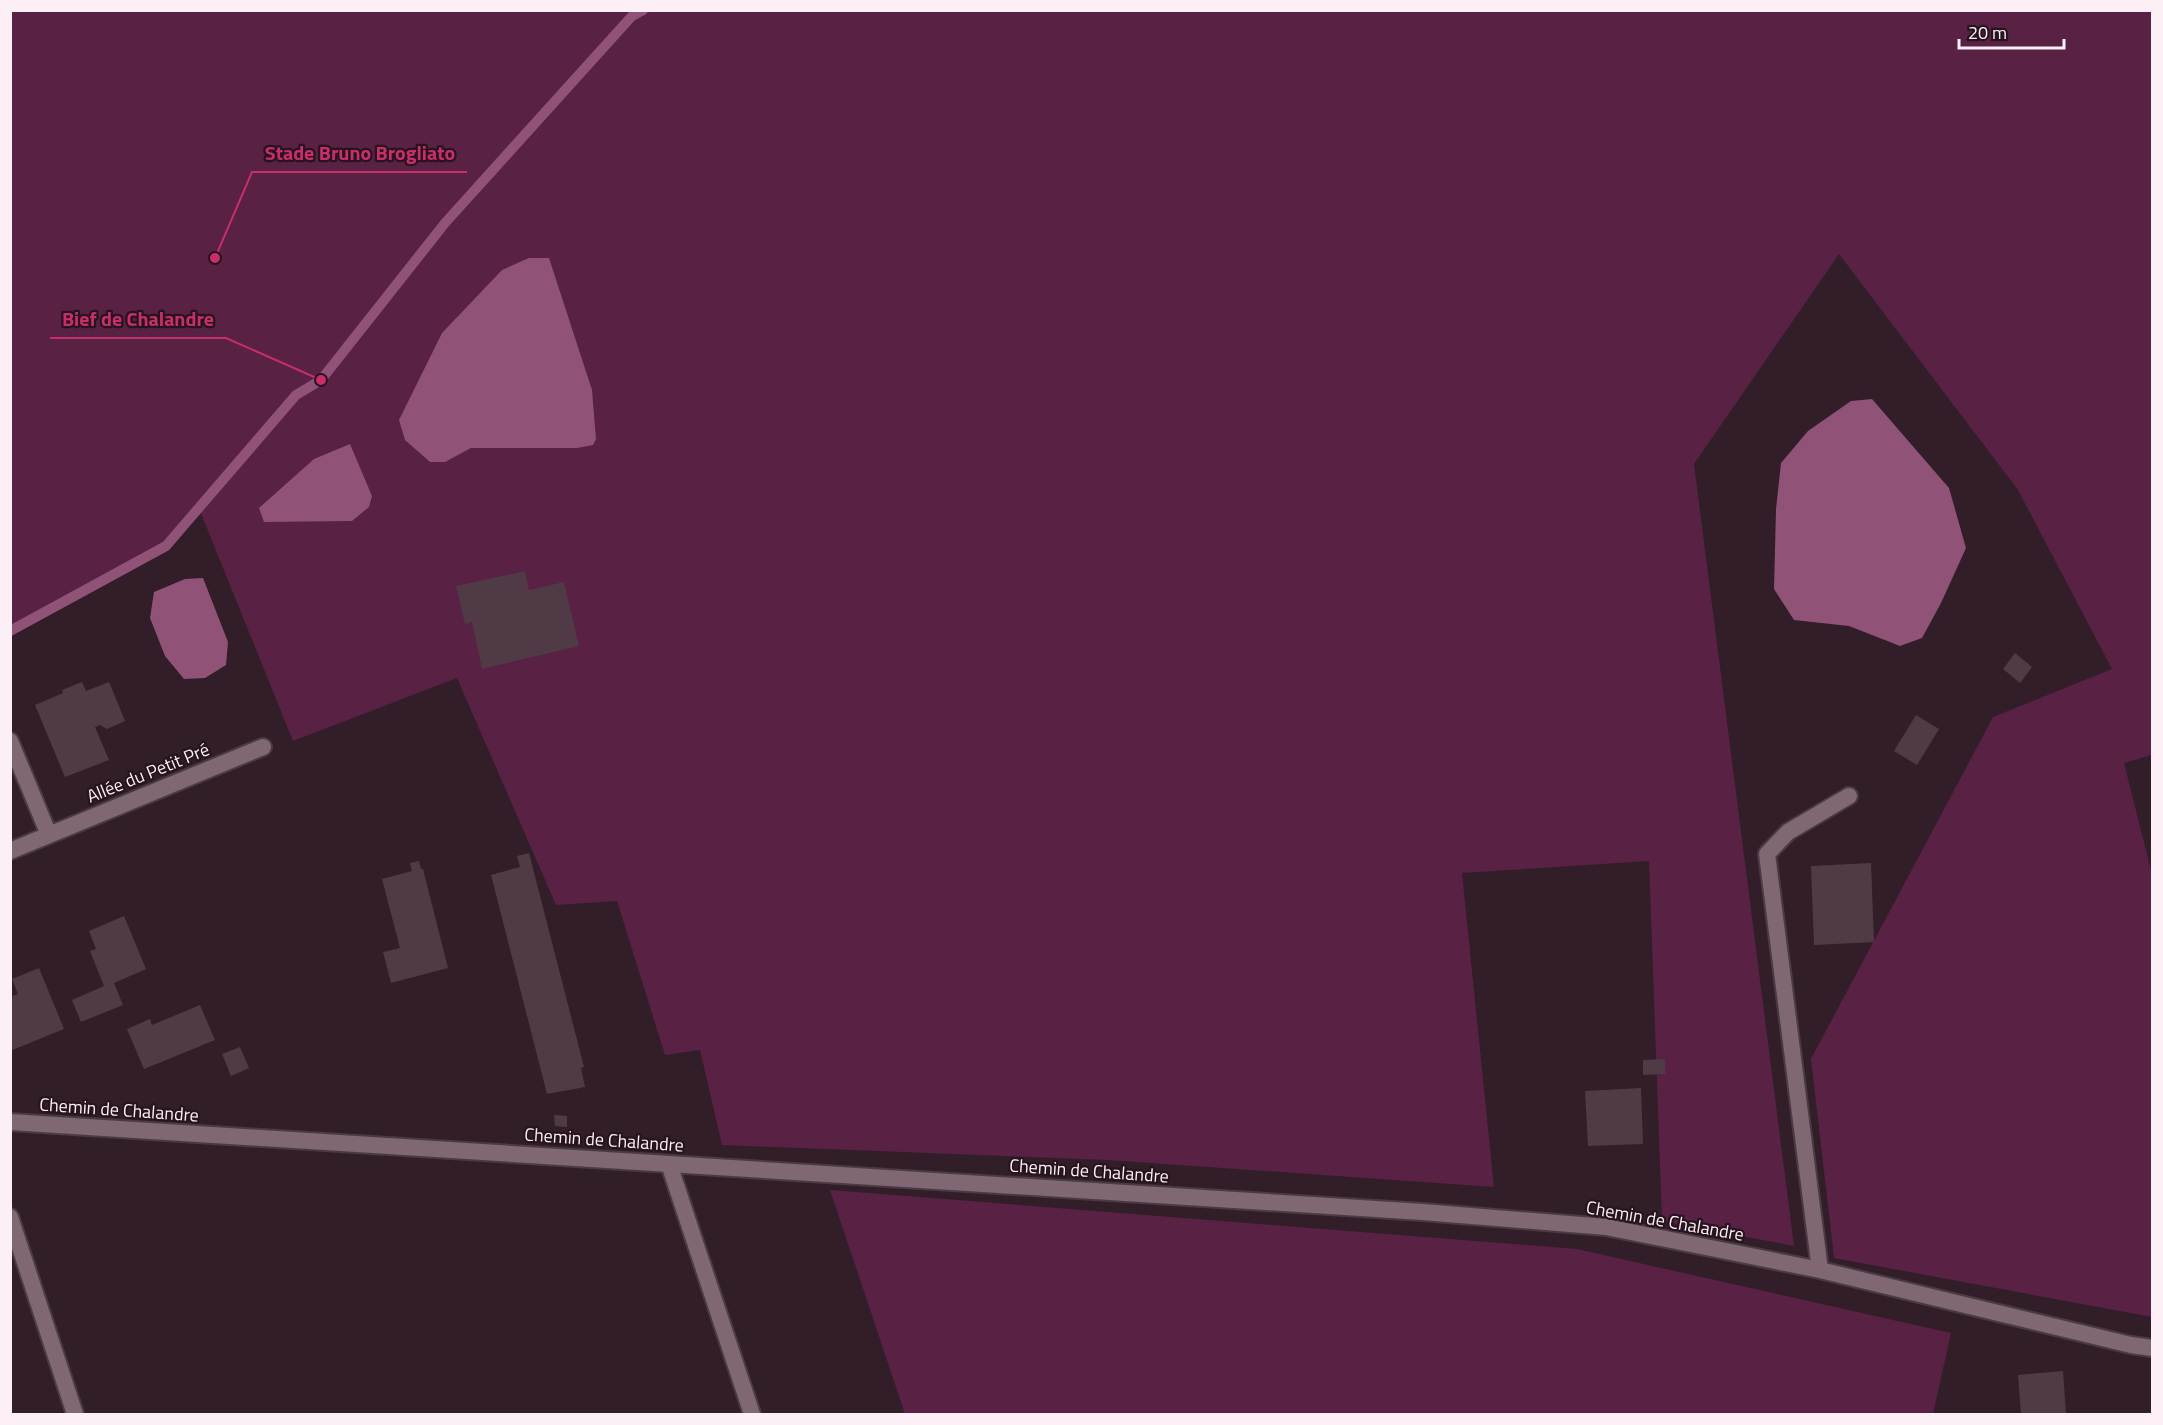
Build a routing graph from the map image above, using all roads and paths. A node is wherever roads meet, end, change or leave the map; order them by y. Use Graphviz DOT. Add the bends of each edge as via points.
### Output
graph roads {
  1 [pos="10,741"];
  2 [pos="263,747"];
  3 [pos="1849,796"];
  4 [pos="49,835"];
  5 [pos="10,851"];
  6 [pos="10,1122"];
  7 [pos="669,1164"];
  8 [pos="10,1217"];
  9 [pos="1820,1270"];
  10 [pos="2152,1348"];
  11 [pos="75,1414"];
  12 [pos="752,1414"];
  1 -- 4 [label="street"];
  2 -- 4 [label="street, Allée du Petit Pré"];
  3 -- 9 [label="street" via="1788,832 1767,854"];
  4 -- 5 [label="street, Allée du Petit Pré"];
  6 -- 7 [label="street, Chemin de Chalandre"];
  7 -- 9 [label="street, Chemin de Chalandre" via="1606,1227"];
  7 -- 12 [label="street"];
  8 -- 11 [label="street"];
  9 -- 10 [label="street, Chemin de Chalandre"];
}
